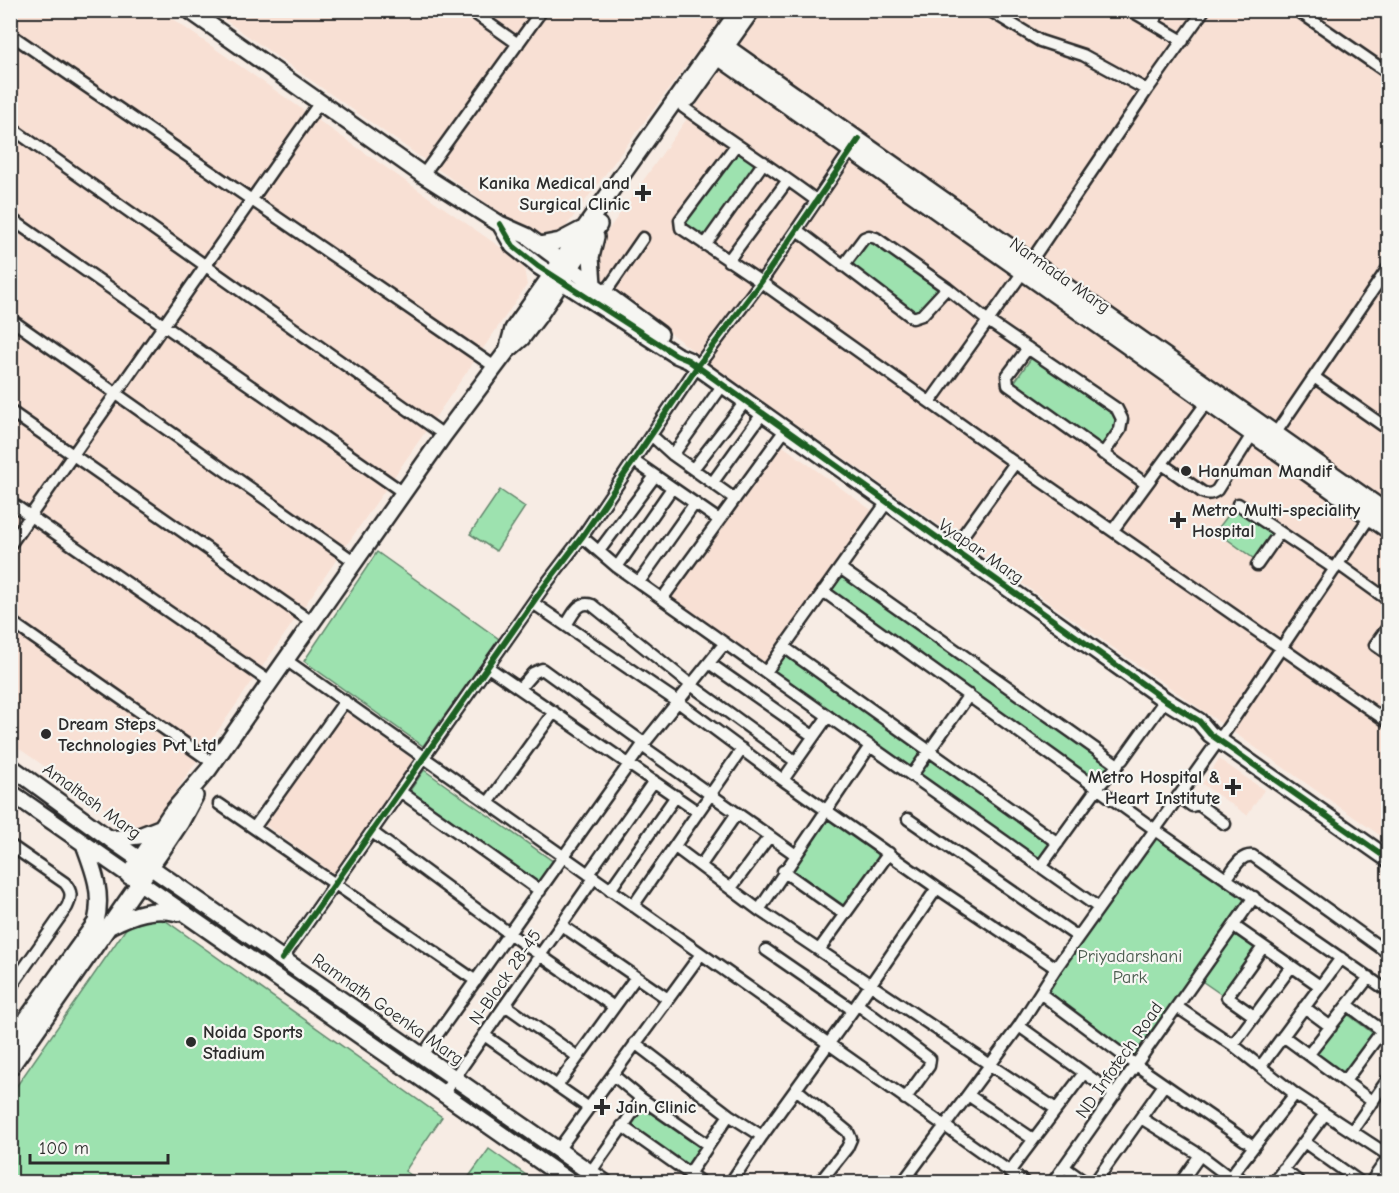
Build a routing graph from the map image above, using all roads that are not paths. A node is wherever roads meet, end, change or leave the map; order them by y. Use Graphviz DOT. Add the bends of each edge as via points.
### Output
graph roads {
  1 [pos="189,10"];
  2 [pos="470,10"];
  3 [pos="542,10"];
  4 [pos="739,10"];
  5 [pos="752,10"];
  6 [pos="989,10"];
  7 [pos="1130,10"];
  8 [pos="1161,10"];
  9 [pos="1204,10"];
  10 [pos="1297,10"];
  11 [pos="1153,22"];
  12 [pos="10,34"];
  13 [pos="1183,41"];
  14 [pos="518,44"];
  15 [pos="718,49"];
  16 [pos="1389,74"];
  17 [pos="1147,90"];
  18 [pos="320,102"];
  19 [pos="683,107"];
  20 [pos="10,127"];
  21 [pos="736,145"];
  22 [pos="855,145"];
  23 [pos="764,162"];
  24 [pos="423,175"];
  25 [pos="788,180"];
  26 [pos="251,200"];
  27 [pos="817,201"];
  28 [pos="10,218"];
  29 [pos="500,224"];
  30 [pos="592,226"];
  31 [pos="797,230"];
  32 [pos="643,238"];
  33 [pos="539,245"];
  34 [pos="705,245"];
  35 [pos="728,261"];
  36 [pos="566,265"];
  37 [pos="206,266"];
  38 [pos="538,266"];
  39 [pos="843,266"];
  40 [pos="1027,266"];
  41 [pos="1389,268"];
  42 [pos="557,278"];
  43 [pos="761,282"];
  44 [pos="947,288"];
  45 [pos="594,291"];
  46 [pos="543,297"];
  47 [pos="10,319"];
  48 [pos="988,321"];
  49 [pos="164,325"];
  50 [pos="1028,348"];
  51 [pos="693,363"];
  52 [pos="495,367"];
  53 [pos="1314,377"];
  54 [pos="722,386"];
  55 [pos="116,394"];
  56 [pos="1212,396"];
  57 [pos="745,402"];
  58 [pos="930,402"];
  59 [pos="10,411"];
  60 [pos="762,414"];
  61 [pos="1256,428"];
  62 [pos="1389,429"];
  63 [pos="785,430"];
  64 [pos="444,435"];
  65 [pos="651,435"];
  66 [pos="1272,439"];
  67 [pos="1103,454"];
  68 [pos="73,455"];
  69 [pos="673,455"];
  70 [pos="634,461"];
  71 [pos="1015,463"];
  72 [pos="1161,464"];
  73 [pos="693,469"];
  74 [pos="654,476"];
  75 [pos="713,482"];
  76 [pos="1146,484"];
  77 [pos="672,488"];
  78 [pos="404,493"];
  79 [pos="735,499"];
  80 [pos="10,502"];
  81 [pos="887,502"];
  82 [pos="695,503"];
  83 [pos="1238,504"];
  84 [pos="1379,512"];
  85 [pos="31,516"];
  86 [pos="719,520"];
  87 [pos="1113,530"];
  88 [pos="1389,530"];
  89 [pos="1280,532"];
  90 [pos="582,537"];
  91 [pos="10,545"];
  92 [pos="953,549"];
  93 [pos="599,551"];
  94 [pos="355,562"];
  95 [pos="1257,565"];
  96 [pos="617,567"];
  97 [pos="1337,567"];
  98 [pos="840,568"];
  99 [pos="639,582"];
  100 [pos="823,591"];
  101 [pos="662,599"];
  102 [pos="1389,600"];
  103 [pos="533,603"];
  104 [pos="10,621"];
  105 [pos="312,622"];
  106 [pos="566,625"];
  107 [pos="1389,627"];
  108 [pos="725,643"];
  109 [pos="784,646"];
  110 [pos="1282,648"];
  111 [pos="1389,654"];
  112 [pos="286,660"];
  113 [pos="709,663"];
  114 [pos="488,667"];
  115 [pos="766,672"];
  116 [pos="270,682"];
  117 [pos="691,685"];
  118 [pos="520,688"];
  119 [pos="969,695"];
  120 [pos="1165,700"];
  121 [pos="345,701"];
  122 [pos="678,702"];
  123 [pos="555,712"];
  124 [pos="828,716"];
  125 [pos="1389,722"];
  126 [pos="813,736"];
  127 [pos="1221,736"];
  128 [pos="643,745"];
  129 [pos="870,746"];
  130 [pos="742,749"];
  131 [pos="929,751"];
  132 [pos="424,758"];
  133 [pos="1122,760"];
  134 [pos="795,761"];
  135 [pos="629,764"];
  136 [pos="10,766"];
  137 [pos="211,766"];
  138 [pos="912,775"];
  139 [pos="783,780"];
  140 [pos="654,781"];
  141 [pos="1098,787"];
  142 [pos="10,792"];
  143 [pos="400,792"];
  144 [pos="710,795"];
  145 [pos="676,796"];
  146 [pos="1178,796"];
  147 [pos="488,803"];
  148 [pos="219,804"];
  149 [pos="826,809"];
  150 [pos="698,812"];
  151 [pos="737,813"];
  152 [pos="908,819"];
  153 [pos="1225,824"];
  154 [pos="162,827"];
  155 [pos="254,828"];
  156 [pos="1154,828"];
  157 [pos="372,832"];
  158 [pos="769,837"];
  159 [pos="110,839"];
  160 [pos="166,843"];
  161 [pos="1058,843"];
  162 [pos="84,844"];
  163 [pos="10,845"];
  164 [pos="675,847"];
  165 [pos="1389,848"];
  166 [pos="889,853"];
  167 [pos="796,855"];
  168 [pos="564,857"];
  169 [pos="1389,859"];
  170 [pos="145,863"];
  171 [pos="701,866"];
  172 [pos="1041,866"];
  173 [pos="783,871"];
  174 [pos="591,876"];
  175 [pos="1227,878"];
  176 [pos="134,879"];
  177 [pos="335,884"];
  178 [pos="176,885"];
  179 [pos="731,888"];
  180 [pos="937,888"];
  181 [pos="610,890"];
  182 [pos="540,891"];
  183 [pos="1254,897"];
  184 [pos="633,906"];
  185 [pos="1099,908"];
  186 [pos="759,910"];
  187 [pos="183,914"];
  188 [pos="844,914"];
  189 [pos="110,926"];
  190 [pos="561,926"];
  191 [pos="1234,926"];
  192 [pos="510,934"];
  193 [pos="1078,937"];
  194 [pos="1263,947"];
  195 [pos="766,950"];
  196 [pos="819,950"];
  197 [pos="1389,953"];
  198 [pos="700,954"];
  199 [pos="540,955"];
  200 [pos="1341,958"];
  201 [pos="282,959"];
  202 [pos="1291,967"];
  203 [pos="1056,968"];
  204 [pos="636,977"];
  205 [pos="1369,977"];
  206 [pos="476,981"];
  207 [pos="870,985"];
  208 [pos="1320,986"];
  209 [pos="10,988"];
  210 [pos="1389,992"];
  211 [pos="1040,993"];
  212 [pos="668,999"];
  213 [pos="505,1005"];
  214 [pos="1348,1005"];
  215 [pos="614,1007"];
  216 [pos="855,1007"];
  217 [pos="1177,1007"];
  218 [pos="1304,1007"];
  219 [pos="1254,1016"];
  220 [pos="1019,1026"];
  221 [pos="1331,1027"];
  222 [pos="1385,1033"];
  223 [pos="484,1035"];
  224 [pos="1283,1036"];
  225 [pos="10,1042"];
  226 [pos="635,1043"];
  227 [pos="829,1045"];
  228 [pos="1233,1046"];
  229 [pos="1309,1054"];
  230 [pos="423,1056"];
  231 [pos="578,1057"];
  232 [pos="1136,1065"];
  233 [pos="989,1066"];
  234 [pos="1261,1066"];
  235 [pos="10,1068"];
  236 [pos="1084,1072"];
  237 [pos="612,1075"];
  238 [pos="454,1078"];
  239 [pos="1389,1079"];
  240 [pos="1345,1081"];
  241 [pos="1164,1085"];
  242 [pos="557,1086"];
  243 [pos="796,1089"];
  244 [pos="443,1094"];
  245 [pos="1295,1094"];
  246 [pos="968,1095"];
  247 [pos="1115,1095"];
  248 [pos="642,1099"];
  249 [pos="905,1099"];
  250 [pos="1373,1102"];
  251 [pos="589,1108"];
  252 [pos="1056,1109"];
  253 [pos="1325,1114"];
  254 [pos="729,1115"];
  255 [pos="1141,1118"];
  256 [pos="622,1126"];
  257 [pos="943,1126"];
  258 [pos="1352,1131"];
  259 [pos="762,1136"];
  260 [pos="1033,1139"];
  261 [pos="1304,1142"];
  262 [pos="708,1145"];
  263 [pos="1253,1146"];
  264 [pos="558,1150"];
  265 [pos="1200,1155"];
  266 [pos="1389,1157"];
  267 [pos="1064,1167"];
  268 [pos="1283,1170"];
  269 [pos="1009,1172"];
  270 [pos="590,1173"];
  271 [pos="689,1174"];
  272 [pos="1229,1178"];
  273 [pos="908,1181"];
  274 [pos="570,1182"];
  275 [pos="604,1182"];
  276 [pos="701,1182"];
  277 [pos="733,1182"];
  278 [pos="820,1182"];
  279 [pos="1023,1182"];
  280 [pos="1053,1182"];
  281 [pos="1085,1182"];
  282 [pos="1095,1182"];
  283 [pos="1181,1182"];
  284 [pos="1245,1182"];
  285 [pos="1274,1182"];
  286 [pos="1299,1182"];
  287 [pos="1360,1182"];
  288 [pos="1371,1182"];
  1 -- 18 [label="street, Vyapar Marg"];
  2 -- 14 [label="street"];
  3 -- 14 [label="street"];
  4 -- 15 [label="street"];
  5 -- 15 [label="street"];
  6 -- 17 [label="street" via="1040,41 1083,55"];
  7 -- 11 [label="street"];
  8 -- 11 [label="street"];
  9 -- 13 [label="street"];
  10 -- 16 [label="street"];
  11 -- 13 [label="street"];
  12 -- 26 [label="street"];
  13 -- 17 [label="street"];
  14 -- 24 [label="street"];
  15 -- 19 [label="street"];
  15 -- 22 [label="street, Narmada Marg"];
  15 -- 30 [label="street"];
  17 -- 40 [label="street"];
  18 -- 24 [label="street, Vyapar Marg"];
  18 -- 26 [label="street"];
  19 -- 21 [label="street"];
  19 -- 30 [label="street"];
  20 -- 37 [label="street"];
  21 -- 23 [label="street"];
  21 -- 34 [label="street" via="680,220 681,228"];
  22 -- 27 [label="street"];
  22 -- 40 [label="street, Narmada Marg"];
  23 -- 25 [label="street"];
  23 -- 34 [label="street"];
  24 -- 29 [label="street, Vyapar Marg"];
  25 -- 27 [label="street"];
  25 -- 35 [label="street"];
  26 -- 37 [label="street"];
  26 -- 52 [label="street"];
  27 -- 31 [label="street"];
  28 -- 49 [label="street"];
  29 -- 33 [label="street, Vyapar Marg"];
  29 -- 38 [label="street, Vyapar Marg" via="513,246"];
  30 -- 33 [label="street" via="560,241"];
  30 -- 36 [label="street"];
  30 -- 45 [label="street"];
  31 -- 39 [label="street"];
  31 -- 43 [label="street"];
  32 -- 45 [label="street"];
  33 -- 36 [label="street, Vyapar Marg"];
  34 -- 35 [label="street"];
  35 -- 43 [label="street"];
  36 -- 42 [label="street"];
  36 -- 45 [label="street, Vyapar Marg"];
  37 -- 49 [label="street"];
  37 -- 64 [label="street"];
  38 -- 42 [label="street, Vyapar Marg"];
  38 -- 46 [label="street"];
  39 -- 44 [label="street" via="913,318 922,315"];
  39 -- 44 [label="street" via="869,236"];
  40 -- 48 [label="street"];
  40 -- 56 [label="street, Narmada Marg"];
  41 -- 53 [label="street"];
  42 -- 45 [label="street, Vyapar Marg"];
  42 -- 46 [label="street"];
  43 -- 51 [label="street"];
  43 -- 58 [label="street"];
  44 -- 48 [label="street"];
  45 -- 46 [label="street"];
  45 -- 51 [label="street, Vyapar Marg" via="676,355"];
  45 -- 51 [label="street, Vyapar Marg" via="680,348"];
  46 -- 52 [label="street" via="522,338"];
  47 -- 55 [label="street"];
  48 -- 50 [label="street"];
  48 -- 58 [label="street"];
  49 -- 55 [label="street"];
  49 -- 78 [label="street"];
  50 -- 67 [label="street" via="1121,414 1120,430"];
  50 -- 67 [label="street" via="1007,376 1008,385"];
  51 -- 54 [label="street, Vyapar Marg"];
  51 -- 65 [label="street"];
  52 -- 64 [label="street"];
  53 -- 62 [label="street"];
  53 -- 66 [label="street"];
  54 -- 57 [label="street, Vyapar Marg"];
  54 -- 69 [label="street"];
  55 -- 68 [label="street"];
  55 -- 94 [label="street"];
  56 -- 61 [label="street, Narmada Marg"];
  56 -- 72 [label="street"];
  57 -- 60 [label="street, Vyapar Marg"];
  57 -- 73 [label="street"];
  58 -- 71 [label="street"];
  59 -- 68 [label="street"];
  60 -- 63 [label="street, Vyapar Marg"];
  60 -- 75 [label="street"];
  61 -- 66 [label="street, Narmada Marg"];
  61 -- 72 [label="street" via="1212,494 1207,495"];
  63 -- 79 [label="street"];
  63 -- 81 [label="street, Vyapar Marg"];
  64 -- 78 [label="street"];
  65 -- 69 [label="street"];
  65 -- 70 [label="street"];
  66 -- 84 [label="street, Narmada Marg"];
  67 -- 76 [label="street"];
  68 -- 85 [label="street"];
  68 -- 105 [label="street"];
  69 -- 73 [label="street"];
  70 -- 74 [label="street"];
  70 -- 90 [label="street"];
  71 -- 87 [label="street"];
  71 -- 92 [label="street"];
  72 -- 76 [label="street"];
  73 -- 75 [label="street"];
  74 -- 77 [label="street"];
  74 -- 93 [label="street"];
  75 -- 79 [label="street"];
  76 -- 87 [label="street"];
  77 -- 82 [label="street"];
  77 -- 96 [label="street"];
  78 -- 94 [label="street"];
  79 -- 86 [label="street"];
  80 -- 85 [label="street"];
  81 -- 92 [label="street, Vyapar Marg"];
  81 -- 98 [label="street"];
  82 -- 86 [label="street"];
  82 -- 99 [label="street"];
  83 -- 89 [label="street"];
  84 -- 88 [label="street, Narmada Marg"];
  84 -- 97 [label="street"];
  85 -- 91 [label="street"];
  85 -- 116 [label="street"];
  86 -- 101 [label="street"];
  87 -- 110 [label="street"];
  89 -- 95 [label="street"];
  89 -- 97 [label="street"];
  90 -- 93 [label="street"];
  90 -- 103 [label="street"];
  92 -- 120 [label="street, Vyapar Marg"];
  93 -- 96 [label="street"];
  94 -- 105 [label="street"];
  96 -- 99 [label="street"];
  97 -- 102 [label="street"];
  97 -- 110 [label="street"];
  98 -- 100 [label="street"];
  98 -- 141 [label="street" via="1118,765"];
  99 -- 101 [label="street"];
  100 -- 109 [label="street"];
  100 -- 119 [label="street"];
  101 -- 108 [label="street"];
  103 -- 106 [label="street"];
  103 -- 114 [label="street"];
  104 -- 137 [label="street"];
  105 -- 112 [label="street"];
  106 -- 117 [label="street" via="581,605 592,605"];
  106 -- 122 [label="street"];
  107 -- 111 [label="street" via="1376,645"];
  108 -- 113 [label="street"];
  108 -- 115 [label="street"];
  109 -- 115 [label="street"];
  109 -- 131 [label="street"];
  110 -- 125 [label="street"];
  110 -- 127 [label="street"];
  112 -- 116 [label="street"];
  112 -- 121 [label="street"];
  113 -- 117 [label="street"];
  113 -- 126 [label="street"];
  114 -- 118 [label="street"];
  114 -- 132 [label="street"];
  115 -- 124 [label="street"];
  116 -- 137 [label="street"];
  117 -- 122 [label="street"];
  117 -- 134 [label="street"];
  118 -- 123 [label="street"];
  118 -- 128 [label="street" via="542,669"];
  119 -- 131 [label="street"];
  119 -- 141 [label="street"];
  120 -- 127 [label="street, Vyapar Marg" via="1199,721 1210,723"];
  120 -- 133 [label="street"];
  121 -- 132 [label="street"];
  121 -- 155 [label="street"];
  122 -- 128 [label="street"];
  122 -- 130 [label="street"];
  123 -- 135 [label="street"];
  123 -- 147 [label="street"];
  124 -- 126 [label="street"];
  124 -- 129 [label="street"];
  126 -- 134 [label="street"];
  127 -- 146 [label="street"];
  127 -- 165 [label="street, Vyapar Marg"];
  127 -- 169 [label="street, Vyapar Marg"];
  128 -- 135 [label="street"];
  128 -- 144 [label="street"];
  129 -- 138 [label="street"];
  129 -- 149 [label="street"];
  130 -- 139 [label="street"];
  130 -- 144 [label="street"];
  131 -- 138 [label="street"];
  131 -- 161 [label="street"];
  132 -- 143 [label="street"];
  132 -- 147 [label="street"];
  134 -- 139 [label="street"];
  135 -- 140 [label="street"];
  135 -- 168 [label="street"];
  136 -- 159 [label="street, Amaltash Marg"];
  137 -- 154 [label="street"];
  137 -- 160 [label="street"];
  138 -- 172 [label="street"];
  139 -- 149 [label="street"];
  140 -- 145 [label="street"];
  140 -- 174 [label="street, N-Block 28-45"];
  141 -- 156 [label="street"];
  141 -- 161 [label="street"];
  142 -- 162 [label="street"];
  143 -- 157 [label="street"];
  143 -- 182 [label="street"];
  144 -- 150 [label="street"];
  144 -- 151 [label="street"];
  145 -- 150 [label="street"];
  145 -- 181 [label="street"];
  146 -- 153 [label="street" via="1192,806 1198,804"];
  146 -- 156 [label="street"];
  147 -- 168 [label="street"];
  148 -- 155 [label="street"];
  149 -- 166 [label="street"];
  149 -- 167 [label="street"];
  150 -- 164 [label="street"];
  151 -- 158 [label="street"];
  151 -- 171 [label="street"];
  152 -- 193 [label="street"];
  154 -- 159 [label="street" via="139,836"];
  154 -- 170 [label="street"];
  155 -- 177 [label="street"];
  156 -- 175 [label="street"];
  156 -- 185 [label="street"];
  157 -- 177 [label="street"];
  157 -- 192 [label="street"];
  158 -- 167 [label="street"];
  158 -- 179 [label="street"];
  159 -- 170 [label="street, Amaltash Marg"];
  160 -- 170 [label="street"];
  160 -- 178 [label="street"];
  161 -- 172 [label="street"];
  162 -- 176 [label="street"];
  162 -- 225 [label="street" via="98,881 100,906 96,922"];
  163 -- 209 [label="street" via="65,883 72,897"];
  164 -- 171 [label="street"];
  164 -- 184 [label="street"];
  166 -- 180 [label="street"];
  166 -- 188 [label="street"];
  167 -- 173 [label="street"];
  168 -- 174 [label="street"];
  168 -- 182 [label="street"];
  170 -- 176 [label="street"];
  170 -- 178 [label="street, Ramnath Goenka Marg"];
  171 -- 179 [label="street"];
  172 -- 185 [label="street"];
  173 -- 186 [label="street"];
  173 -- 188 [label="street"];
  174 -- 181 [label="street"];
  174 -- 190 [label="street, N-Block 28-45"];
  175 -- 183 [label="street"];
  175 -- 197 [label="street" via="1243,857 1253,856"];
  176 -- 187 [label="street"];
  176 -- 189 [label="street"];
  177 -- 201 [label="street"];
  177 -- 206 [label="street"];
  178 -- 201 [label="street, Ramnath Goenka Marg"];
  179 -- 186 [label="street"];
  180 -- 203 [label="street"];
  180 -- 207 [label="street"];
  181 -- 184 [label="street"];
  182 -- 192 [label="street"];
  183 -- 191 [label="street, ND Infotech Road"];
  183 -- 200 [label="street"];
  184 -- 198 [label="street"];
  185 -- 193 [label="street"];
  186 -- 196 [label="street"];
  187 -- 189 [label="street" via="153,911 129,916"];
  187 -- 244 [label="street"];
  188 -- 196 [label="street"];
  189 -- 235 [label="street"];
  190 -- 199 [label="street, N-Block 28-45"];
  190 -- 204 [label="street"];
  191 -- 194 [label="street"];
  191 -- 217 [label="street, ND Infotech Road"];
  192 -- 199 [label="street"];
  192 -- 206 [label="street"];
  193 -- 203 [label="street"];
  194 -- 202 [label="street"];
  194 -- 219 [label="street" via="1227,997"];
  195 -- 216 [label="street"];
  196 -- 207 [label="street"];
  198 -- 212 [label="street"];
  198 -- 227 [label="street"];
  199 -- 213 [label="street, N-Block 28-45"];
  199 -- 215 [label="street"];
  200 -- 205 [label="street"];
  200 -- 208 [label="street"];
  201 -- 230 [label="street, Ramnath Goenka Marg"];
  202 -- 208 [label="street"];
  202 -- 219 [label="street"];
  203 -- 211 [label="street"];
  204 -- 212 [label="street"];
  204 -- 215 [label="street"];
  205 -- 210 [label="street"];
  205 -- 214 [label="street"];
  206 -- 230 [label="street"];
  207 -- 216 [label="street"];
  207 -- 233 [label="street"];
  208 -- 218 [label="street"];
  211 -- 220 [label="street"];
  211 -- 232 [label="street"];
  212 -- 226 [label="street"];
  213 -- 223 [label="street, N-Block 28-45"];
  213 -- 231 [label="street"];
  214 -- 221 [label="street"];
  214 -- 222 [label="street"];
  215 -- 231 [label="street"];
  216 -- 227 [label="street"];
  216 -- 249 [label="street" via="930,1059"];
  217 -- 228 [label="street"];
  217 -- 232 [label="street, ND Infotech Road"];
  218 -- 221 [label="street"];
  218 -- 224 [label="street"];
  219 -- 228 [label="street"];
  220 -- 233 [label="street"];
  220 -- 236 [label="street"];
  221 -- 229 [label="street"];
  222 -- 240 [label="street"];
  223 -- 238 [label="street, N-Block 28-45"];
  223 -- 242 [label="street"];
  224 -- 229 [label="street"];
  224 -- 234 [label="street"];
  226 -- 237 [label="street"];
  226 -- 254 [label="street"];
  227 -- 243 [label="street"];
  227 -- 249 [label="street"];
  228 -- 234 [label="street"];
  229 -- 240 [label="street"];
  230 -- 238 [label="street, Ramnath Goenka Marg"];
  231 -- 242 [label="street"];
  232 -- 241 [label="street"];
  232 -- 247 [label="street, ND Infotech Road"];
  233 -- 246 [label="street"];
  233 -- 252 [label="street"];
  234 -- 245 [label="street"];
  236 -- 247 [label="street"];
  236 -- 252 [label="street"];
  237 -- 248 [label="street"];
  237 -- 251 [label="street"];
  238 -- 244 [label="street, N-Block 28-45"];
  238 -- 264 [label="street, Ramnath Goenka Marg"];
  239 -- 250 [label="street"];
  240 -- 250 [label="street"];
  241 -- 255 [label="street"];
  241 -- 263 [label="street"];
  242 -- 251 [label="street"];
  243 -- 259 [label="street"];
  243 -- 278 [label="street" via="851,1138"];
  244 -- 274 [label="street"];
  245 -- 253 [label="street"];
  245 -- 263 [label="street"];
  246 -- 257 [label="street"];
  246 -- 260 [label="street"];
  247 -- 267 [label="street, ND Infotech Road"];
  248 -- 256 [label="street"];
  248 -- 262 [label="street"];
  249 -- 257 [label="street"];
  250 -- 258 [label="street"];
  251 -- 264 [label="street"];
  252 -- 260 [label="street"];
  253 -- 258 [label="street"];
  253 -- 261 [label="street"];
  254 -- 259 [label="street"];
  254 -- 262 [label="street"];
  255 -- 265 [label="street"];
  255 -- 282 [label="street"];
  256 -- 270 [label="street"];
  256 -- 271 [label="street"];
  257 -- 269 [label="street"];
  257 -- 273 [label="street"];
  258 -- 266 [label="street"];
  259 -- 277 [label="street"];
  260 -- 269 [label="street"];
  261 -- 268 [label="street"];
  261 -- 287 [label="street"];
  262 -- 271 [label="street"];
  263 -- 272 [label="street"];
  264 -- 270 [label="street, Ramnath Goenka Marg"];
  265 -- 272 [label="street"];
  265 -- 283 [label="street"];
  266 -- 288 [label="street"];
  267 -- 280 [label="street, ND Infotech Road"];
  267 -- 281 [label="street"];
  268 -- 285 [label="street"];
  268 -- 286 [label="street"];
  269 -- 279 [label="street"];
  270 -- 275 [label="street, Ramnath Goenka Marg"];
  271 -- 276 [label="street"];
  272 -- 284 [label="street"];
}
